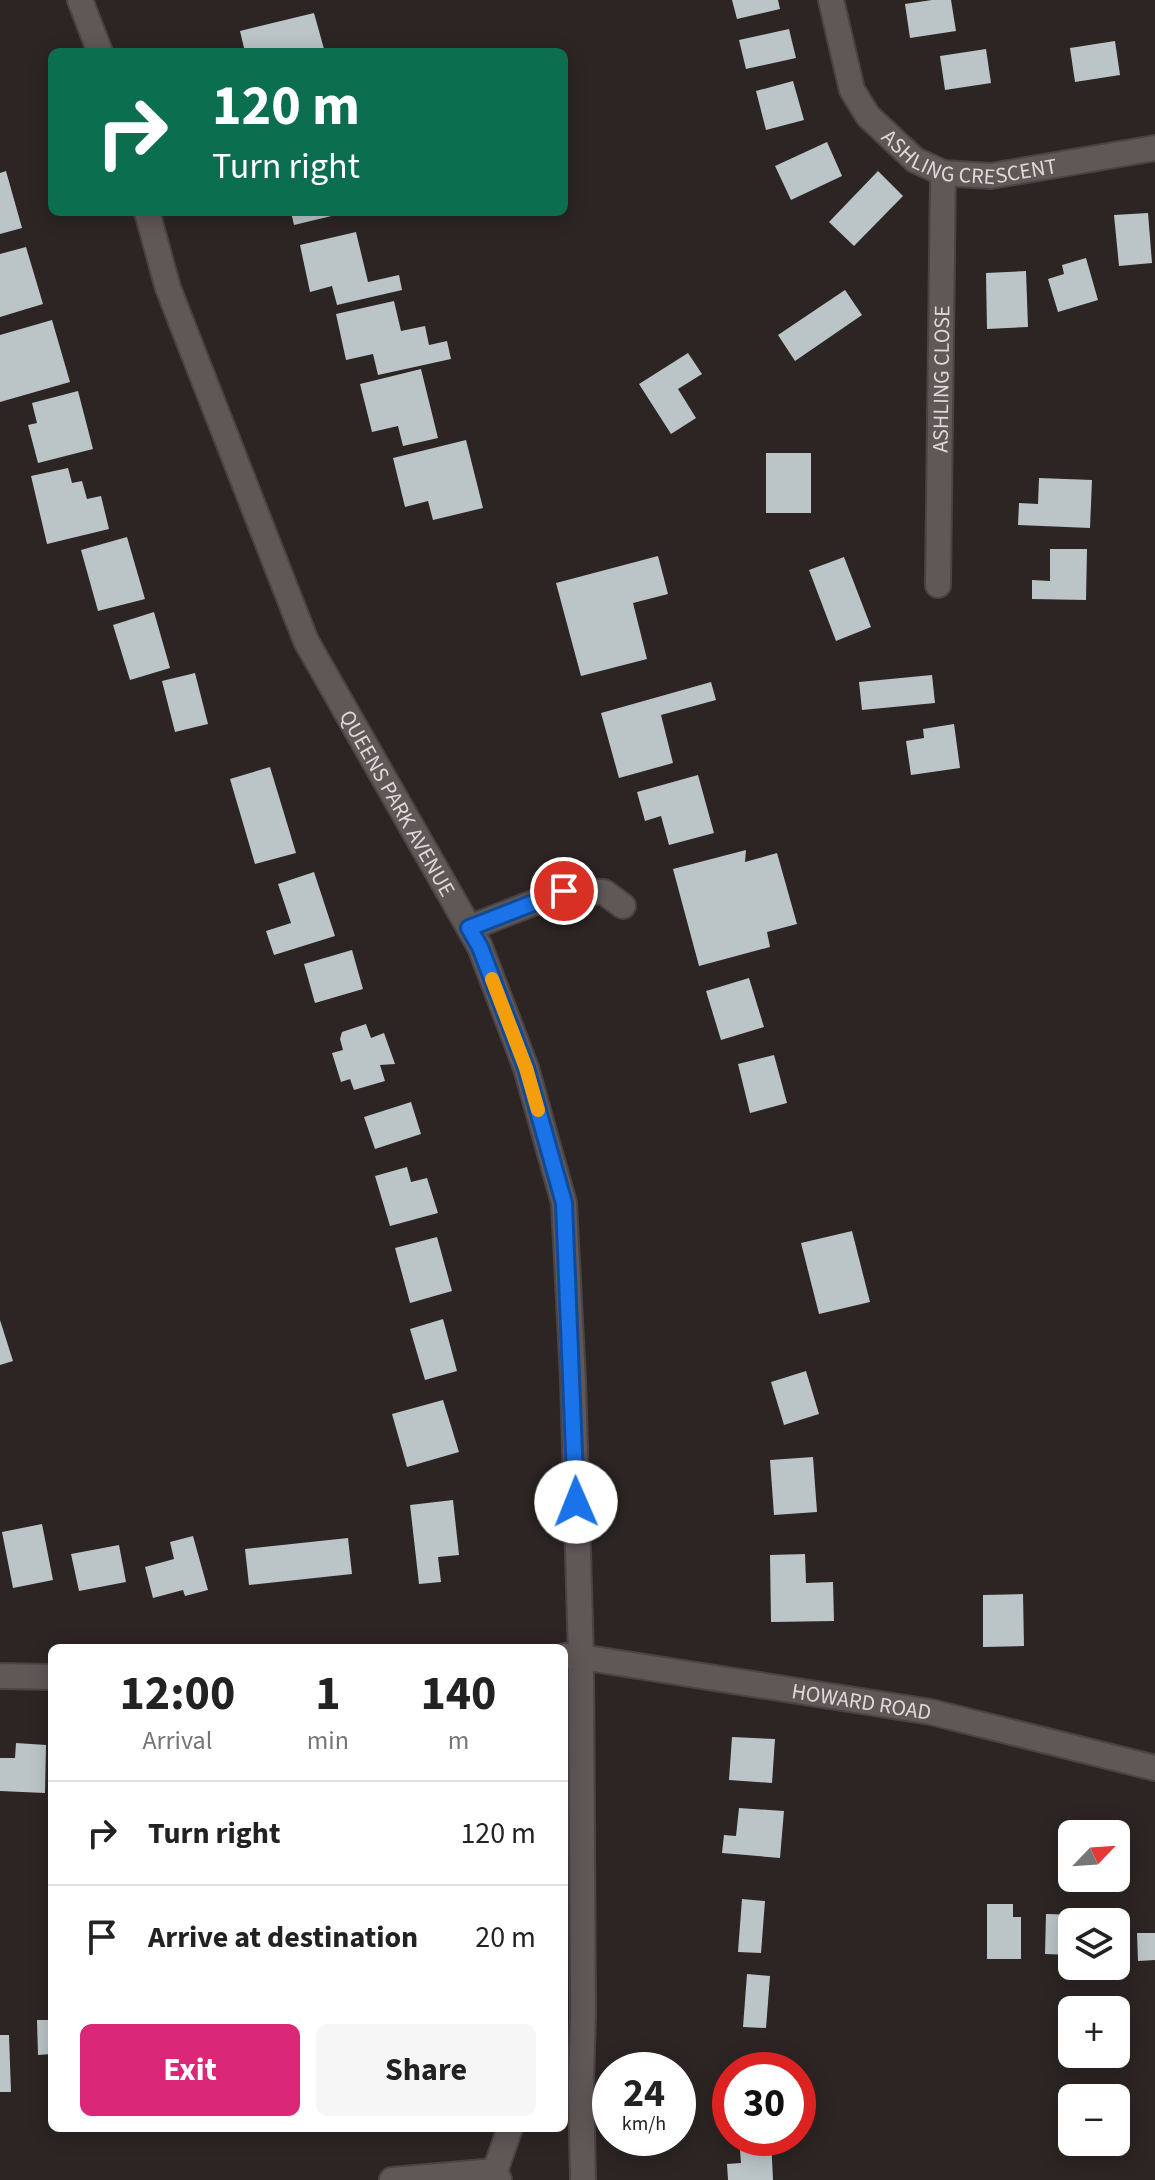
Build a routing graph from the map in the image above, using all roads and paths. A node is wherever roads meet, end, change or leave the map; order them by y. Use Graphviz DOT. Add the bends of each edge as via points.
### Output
graph roads {
  1 [pos="80,0"];
  2 [pos="831,0"];
  3 [pos="98,48"];
  4 [pos="1155,148"];
  5 [pos="943,173"];
  6 [pos="148,216"];
  7 [pos="938,585"];
  8 [pos="623,906"];
  9 [pos="469,928"];
  10 [pos="572,1656"];
  11 [pos="0,1676"];
  12 [pos="48,1677"];
  13 [pos="1155,1768"];
  14 [pos="572,2089"];
  15 [pos="509,2132"];
  16 [pos="497,2175"];
  17 [pos="392,2180"];
  18 [pos="583,2180"];
  1 -- 3 [label="street"];
  2 -- 5 [label="street, ASHLING CRESCENT" via="852,90 868,116 915,160"];
  4 -- 5 [label="street, ASHLING CRESCENT" via="991,176"];
  5 -- 7 [label="street, ASHLING CLOSE"];
  6 -- 9 [label="street, QUEENS PARK AVENUE" via="168,288 306,641"];
  8 -- 9 [label="street" via="604,892 564,891"];
  9 -- 10 [label="street, QUEENS PARK AVENUE" via="526,1068 564,1203 574,1394"];
  10 -- 13 [label="street, HOWARD ROAD" via="931,1712"];
  10 -- 14 [label="street, QUEENS PARK AVENUE" via="583,1998"];
  11 -- 12 [label="street"];
  14 -- 18 [label="street, QUEENS PARK AVENUE"];
  15 -- 16 [label="street"];
  16 -- 17 [label="street"];
}
